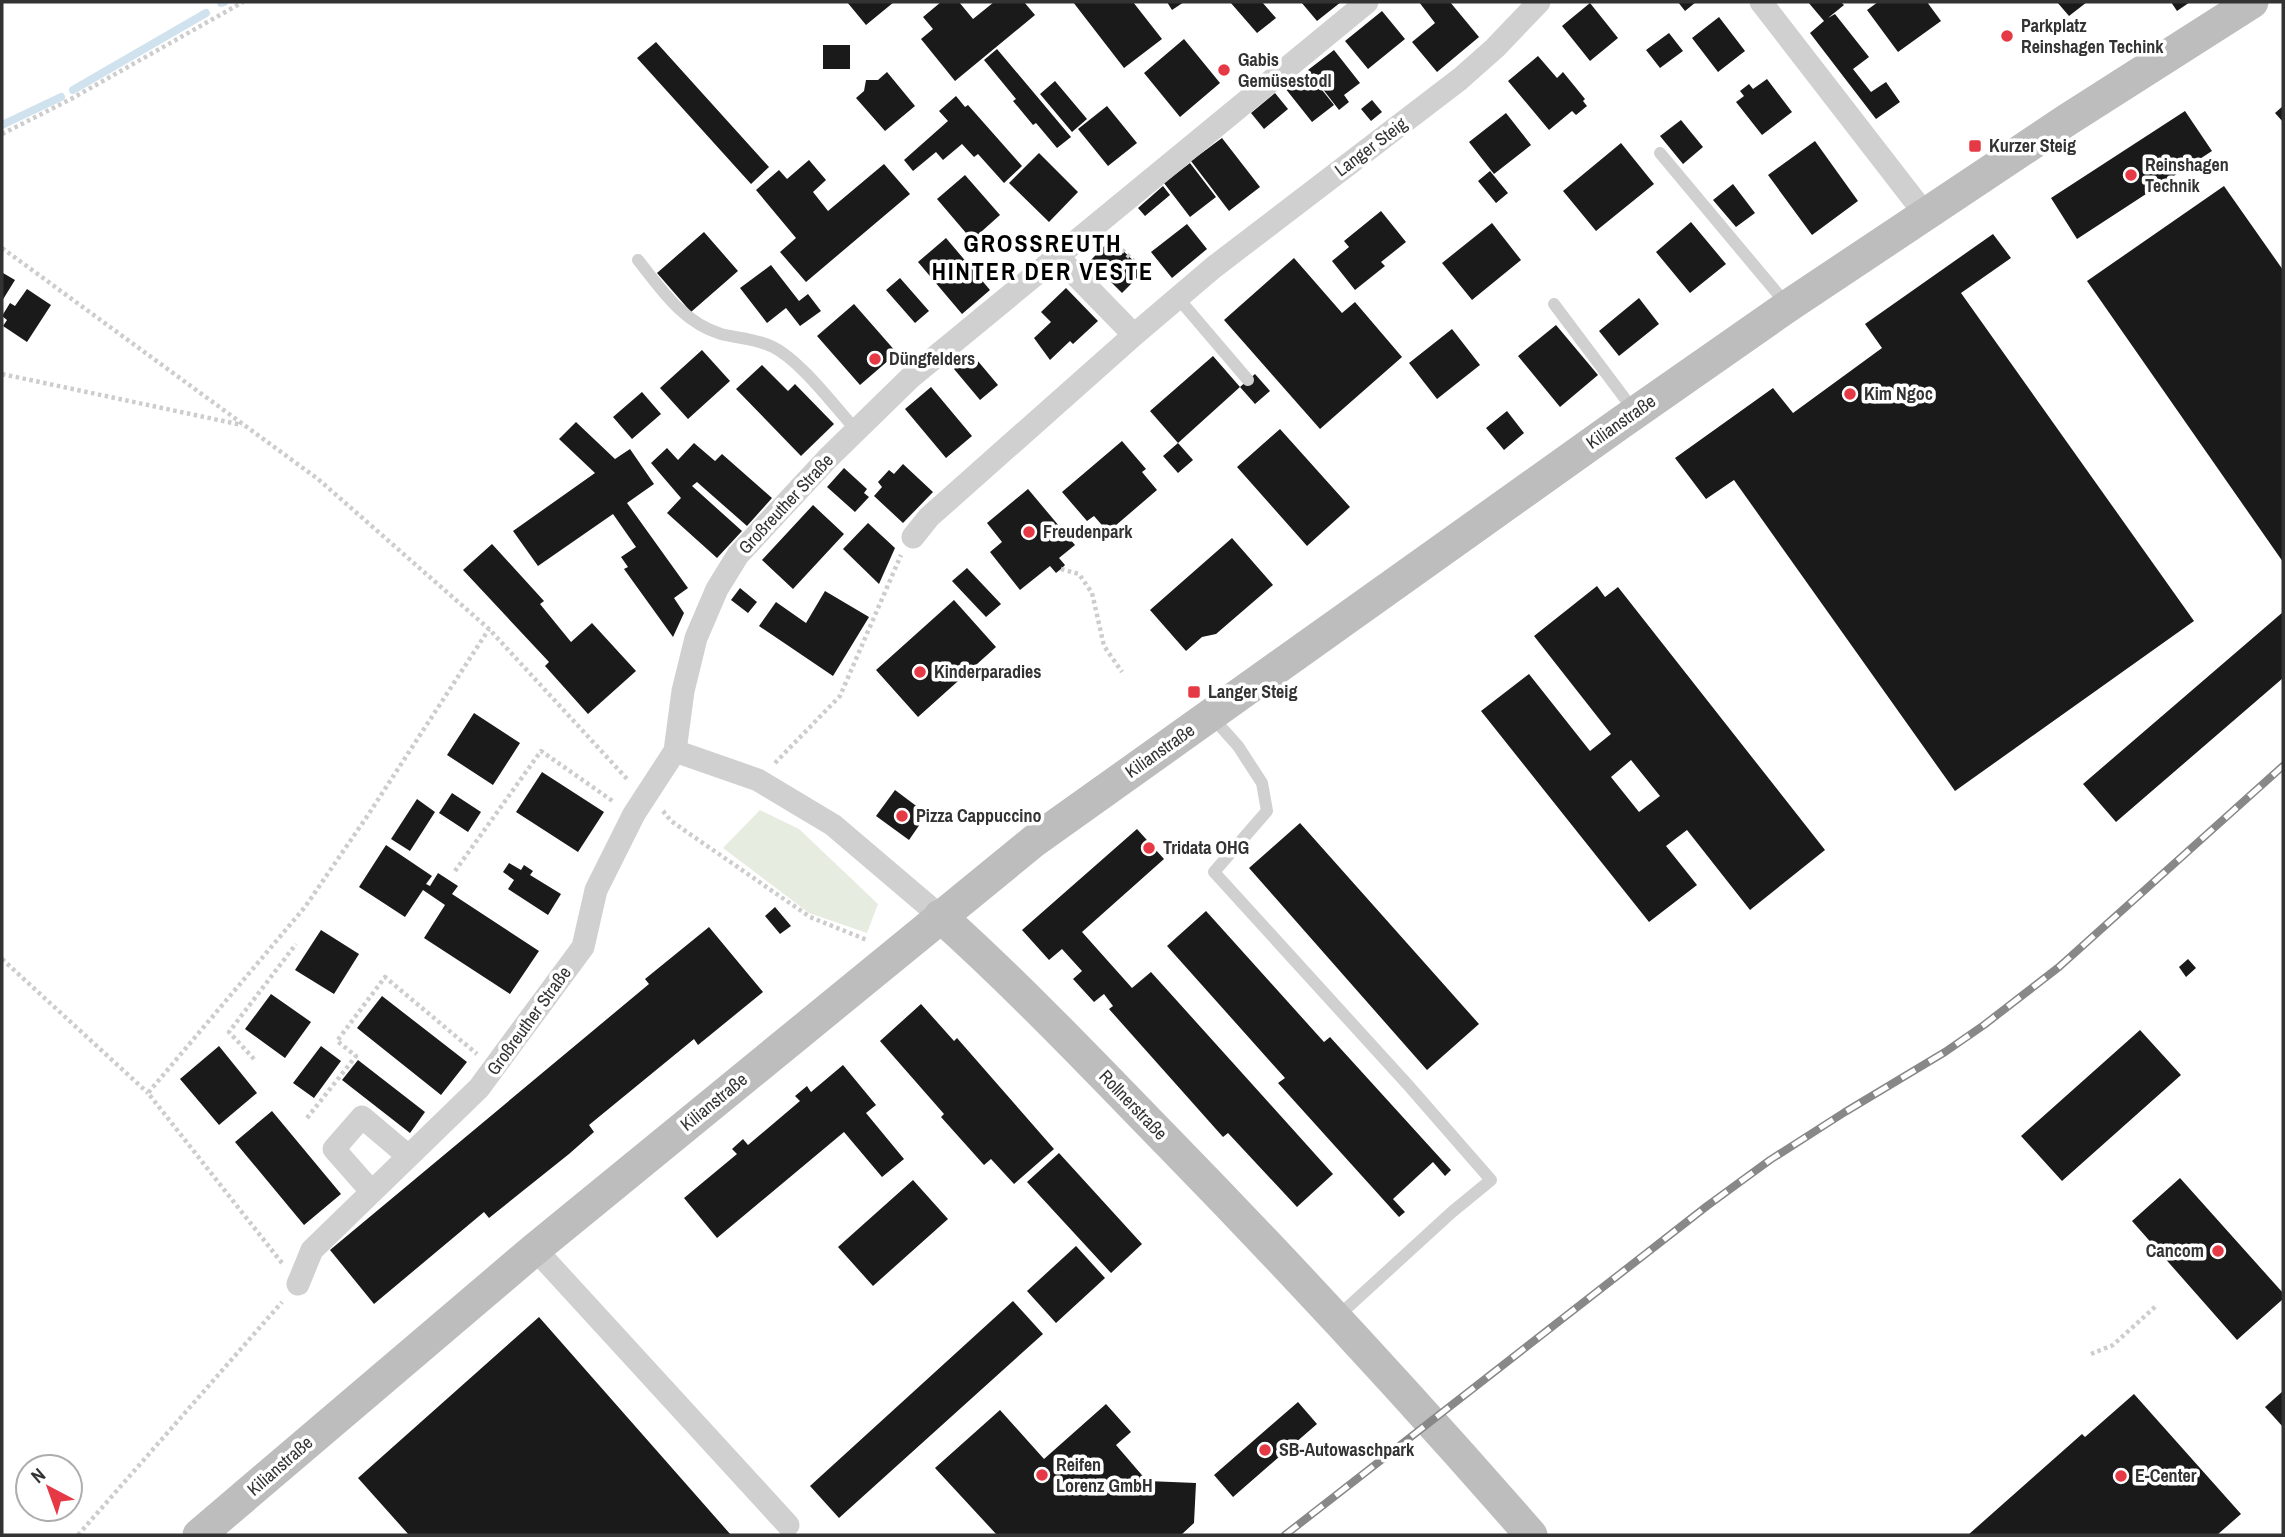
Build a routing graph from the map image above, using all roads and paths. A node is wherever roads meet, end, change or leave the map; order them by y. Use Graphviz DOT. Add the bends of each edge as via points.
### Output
graph roads {
  1 [pos="243,2"];
  2 [pos="1367,2"];
  3 [pos="1539,2"];
  4 [pos="1761,2"];
  5 [pos="2252,2"];
  6 [pos="2,134"];
  7 [pos="1660,153"];
  8 [pos="1925,214"];
  9 [pos="1096,224"];
  10 [pos="2,248"];
  11 [pos="1057,256"];
  12 [pos="638,260"];
  13 [pos="1144,271"];
  14 [pos="1178,298"];
  15 [pos="1554,304"];
  16 [pos="1788,306"];
  17 [pos="1134,335"];
  18 [pos="2,374"];
  19 [pos="1248,380"];
  20 [pos="1636,412"];
  21 [pos="246,426"];
  22 [pos="856,430"];
  23 [pos="913,537"];
  24 [pos="1061,569"];
  25 [pos="489,629"];
  26 [pos="1122,672"];
  27 [pos="1211,716"];
  28 [pos="675,751"];
  29 [pos="758,780"];
  30 [pos="644,798"];
  31 [pos="455,872"];
  32 [pos="940,916"];
  33 [pos="296,944"];
  34 [pos="889,958"];
  35 [pos="2,959"];
  36 [pos="254,1059"];
  37 [pos="494,1069"];
  38 [pos="148,1093"];
  39 [pos="307,1118"];
  40 [pos="407,1155"];
  41 [pos="371,1191"];
  42 [pos="535,1249"];
  43 [pos="299,1284"];
  44 [pos="2156,1306"];
  45 [pos="1335,1319"];
  46 [pos="2091,1354"];
  47 [pos="788,1525"];
  48 [pos="78,1535"];
  49 [pos="199,1535"];
  50 [pos="1531,1535"];
  1 -- 6 [label="path"];
  2 -- 9 [label="street, Großreuther Straße"];
  3 -- 14 [label="street, Langer Steig" via="1460,79"];
  4 -- 8 [label="street"];
  5 -- 8 [label="main road, Kilianstraße"];
  7 -- 16 [label="lane"];
  8 -- 16 [label="main road, Kilianstraße"];
  9 -- 11 [label="street, Großreuther Straße"];
  9 -- 13 [label="path"];
  10 -- 21 [label="path"];
  11 -- 17 [label="street"];
  11 -- 22 [label="street, Großreuther Straße" via="911,377"];
  12 -- 22 [label="lane" via="690,319 712,331 773,347 800,368"];
  14 -- 17 [label="street, Langer Steig"];
  14 -- 19 [label="lane"];
  15 -- 20 [label="lane"];
  16 -- 20 [label="main road, Kilianstraße"];
  17 -- 23 [label="street, Langer Steig" via="929,517"];
  18 -- 21 [label="path"];
  20 -- 27 [label="main road, Kilianstraße"];
  21 -- 25 [label="path" via="318,479"];
  22 -- 28 [label="street, Großreuther Straße" via="738,555 717,589 696,638"];
  23 -- 29 [label="path" via="840,696"];
  24 -- 26 [label="path" via="1079,574 1092,593 1104,646"];
  25 -- 30 [label="path"];
  25 -- 38 [label="path" via="304,907"];
  27 -- 32 [label="main road, Kilianstraße" via="1086,802"];
  27 -- 45 [label="lane" via="1262,783 1267,811 1214,872 1490,1180"];
  28 -- 29 [label="street, Rollnerstraße"];
  28 -- 30 [label="street, Großreuther Straße"];
  29 -- 32 [label="street, Rollnerstraße" via="833,825"];
  30 -- 31 [label="path" via="618,805 541,751"];
  30 -- 34 [label="path" via="810,917 868,940"];
  30 -- 37 [label="street, Großreuther Straße" via="596,890 583,947"];
  32 -- 34 [label="main road, Kilianstraße"];
  32 -- 45 [label="main road, Rollnerstraße" via="1068,1039"];
  33 -- 36 [label="path" via="229,1032"];
  34 -- 42 [label="main road, Kilianstraße"];
  35 -- 38 [label="path"];
  37 -- 39 [label="path" via="385,976 337,1041 356,1056"];
  37 -- 40 [label="street, Großreuther Straße"];
  38 -- 43 [label="path"];
  40 -- 41 [label="street, Großreuther Straße"];
  40 -- 41 [label="street" via="362,1117 334,1149"];
  41 -- 43 [label="street, Großreuther Straße" via="312,1250"];
  42 -- 47 [label="street"];
  42 -- 49 [label="main road, Kilianstraße"];
  43 -- 48 [label="path"];
  44 -- 46 [label="path" via="2113,1345"];
  45 -- 50 [label="main road, Rollnerstraße"];
}
